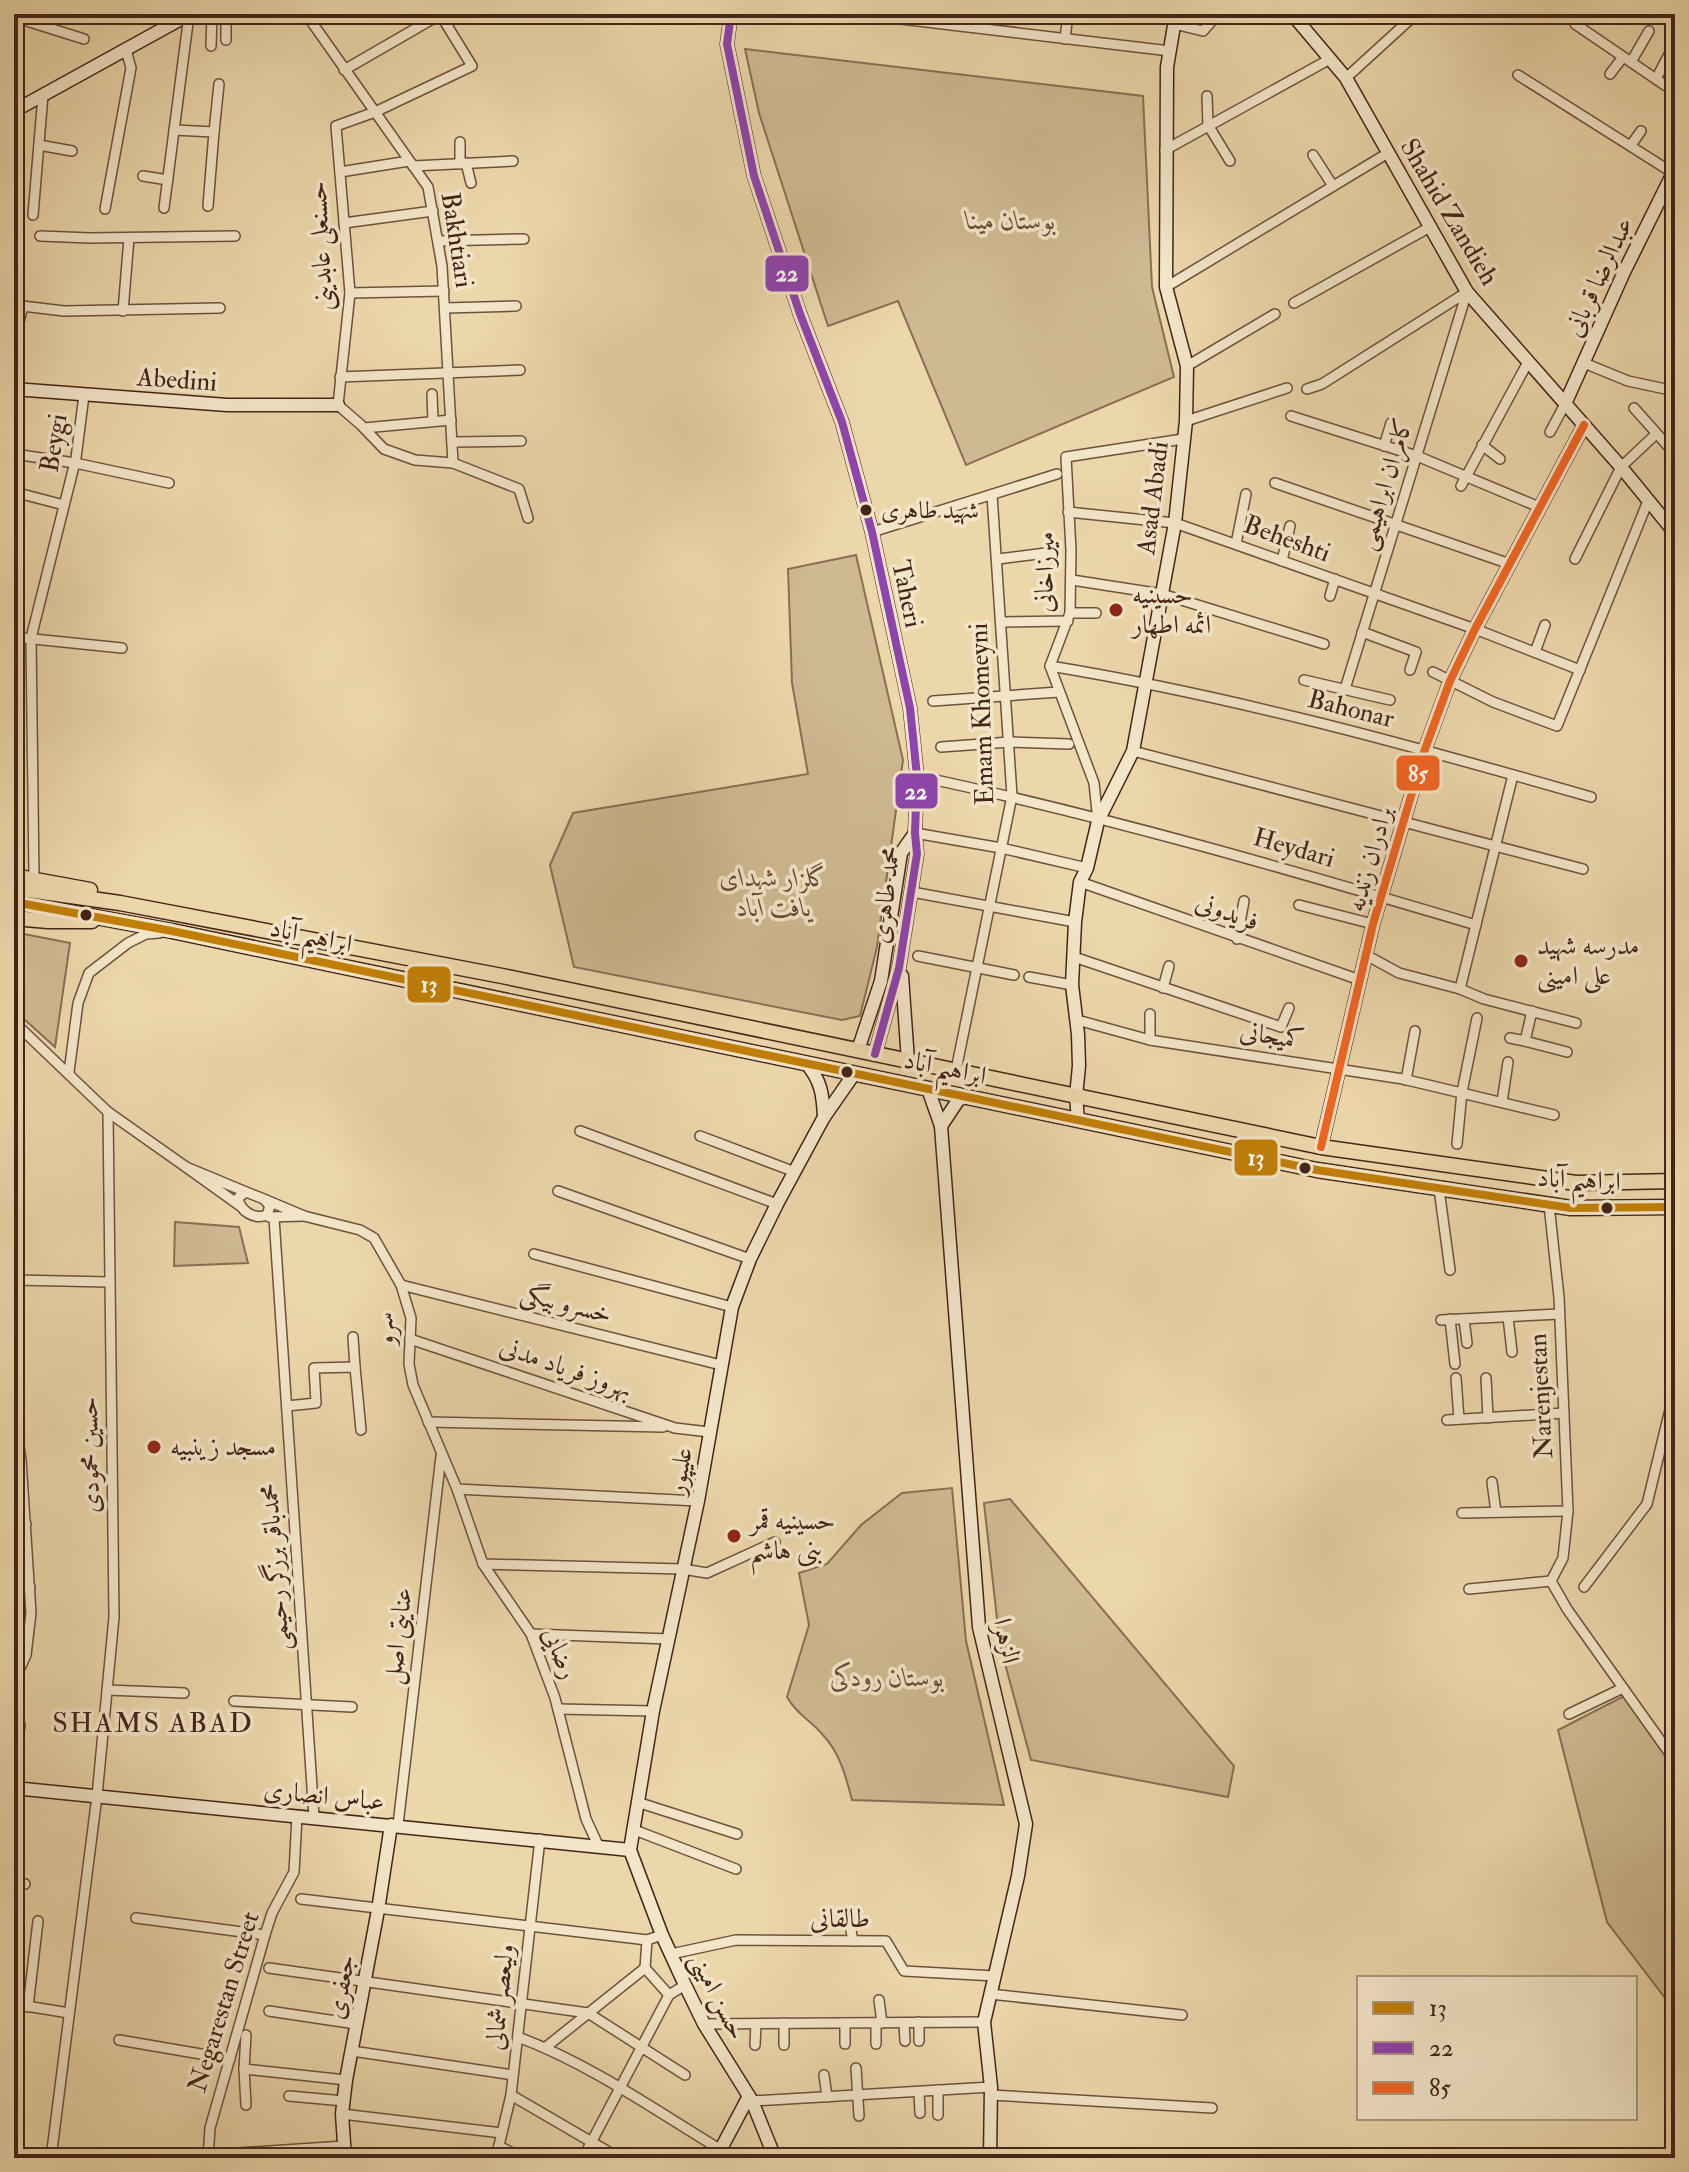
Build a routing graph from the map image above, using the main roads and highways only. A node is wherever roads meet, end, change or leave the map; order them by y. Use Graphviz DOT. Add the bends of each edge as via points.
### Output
graph roads {
  1 [pos="14,876"];
  2 [pos="14,888"];
  3 [pos="14,902"];
  4 [pos="120,903"];
  5 [pos="14,918"];
  6 [pos="117,920"];
  7 [pos="593,995"];
  8 [pos="589,1018"];
  9 [pos="1675,1181"];
  10 [pos="1675,1207"];
  1 -- 4 [label="main road, ابراهیم آباد" via="88,889"];
  2 -- 4 [label="main road, ابراهیم آباد"];
  3 -- 6 [label="main road, ابراهیم آباد"];
  4 -- 7 [label="main road, ابراهیم آباد"];
  5 -- 6 [label="main road, ابراهیم آباد"];
  6 -- 8 [label="main road, ابراهیم آباد"];
  7 -- 8 [label="main road"];
  7 -- 9 [label="main road, ابراهیم آباد" via="1321,1147 1576,1183"];
  8 -- 10 [label="main road, ابراهیم آباد" via="1317,1170 1571,1208"];
}
